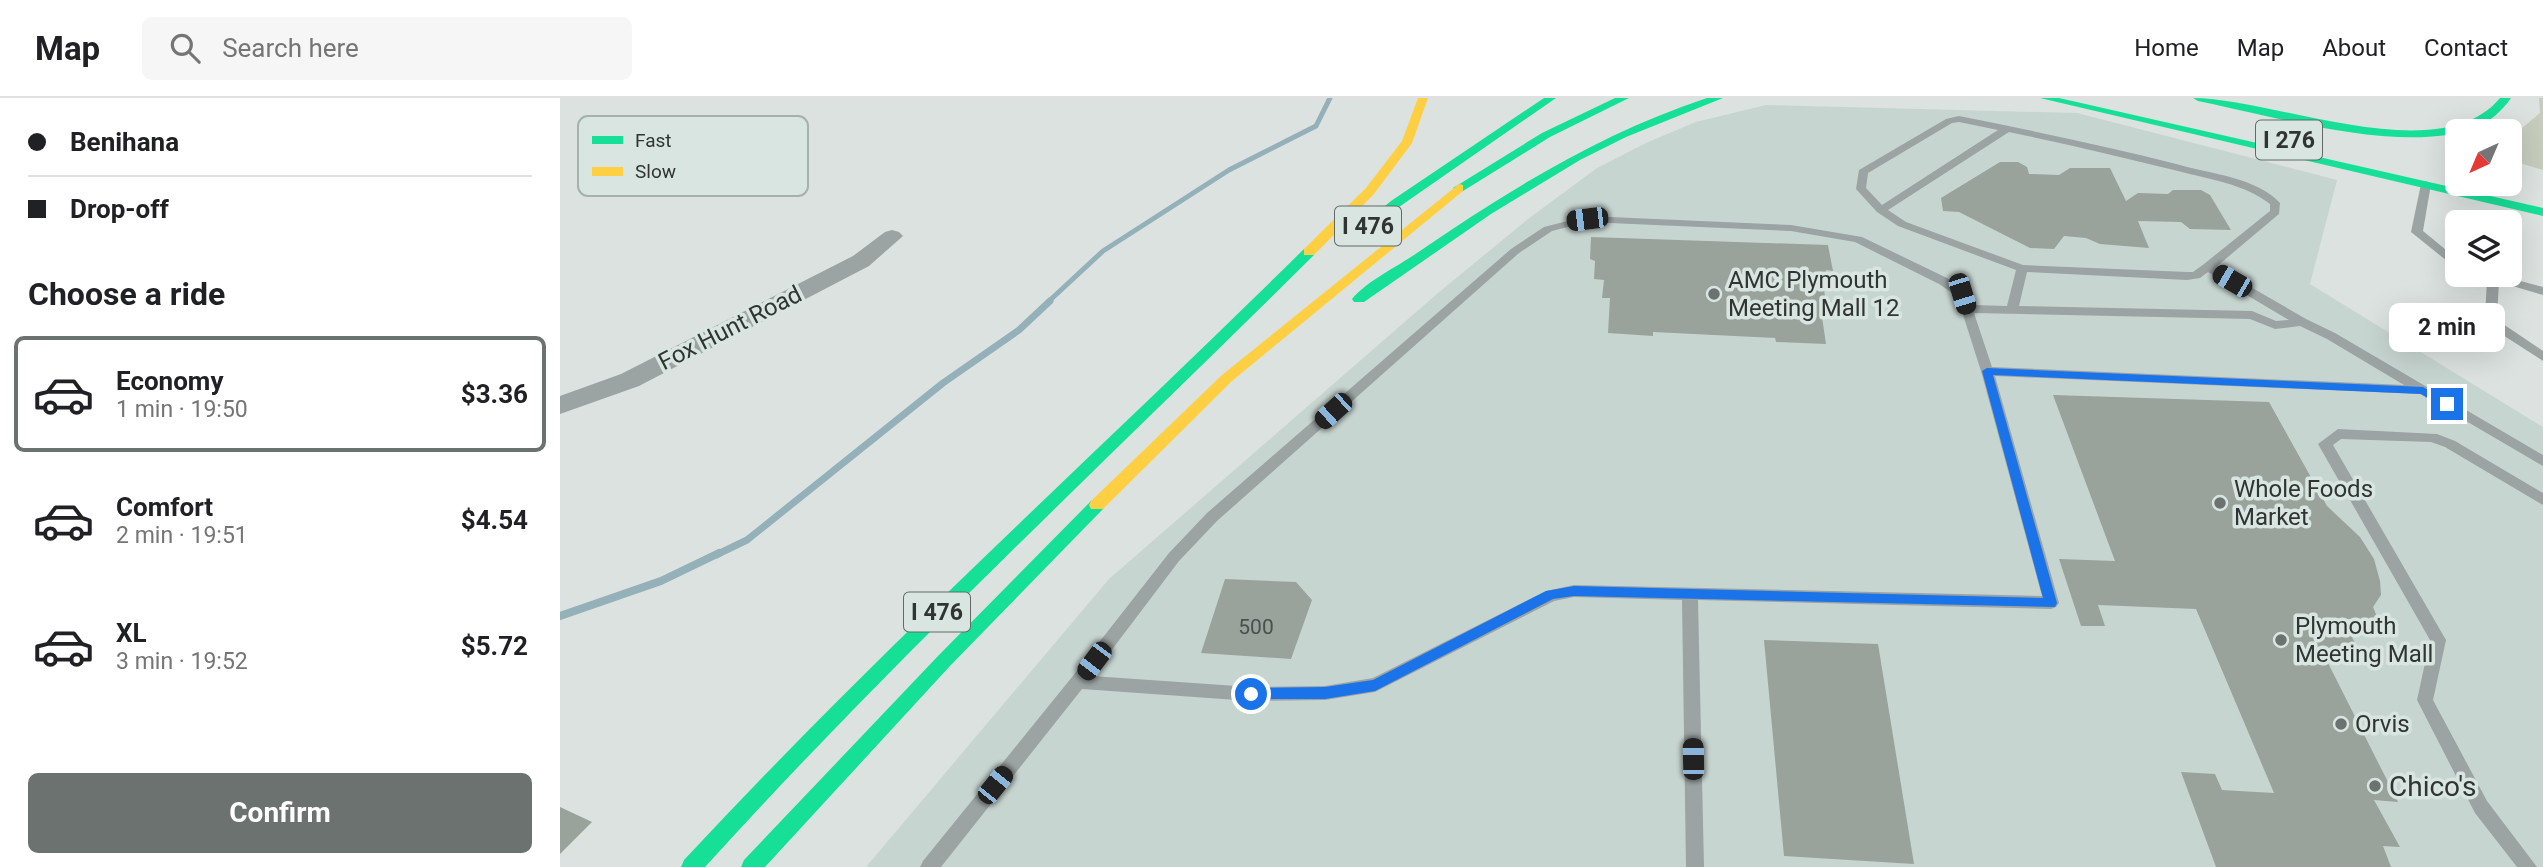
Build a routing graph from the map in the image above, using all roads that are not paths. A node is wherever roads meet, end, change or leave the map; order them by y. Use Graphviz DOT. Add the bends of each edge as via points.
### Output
graph roads {
  1 [pos="1423,98"];
  2 [pos="1551,98"];
  3 [pos="1624,98"];
  4 [pos="1718,98"];
  5 [pos="2045,98"];
  6 [pos="2183,98"];
  7 [pos="2198,98"];
  8 [pos="2506,98"];
  9 [pos="2148,105"];
  10 [pos="2008,128"];
  11 [pos="2379,146"];
  12 [pos="2445,179"];
  13 [pos="2426,184"];
  14 [pos="2511,196"];
  15 [pos="2543,204"];
  16 [pos="1881,210"];
  17 [pos="2543,212"];
  18 [pos="892,236"];
  19 [pos="1333,255"];
  20 [pos="2445,255"];
  21 [pos="2208,267"];
  22 [pos="2022,268"];
  23 [pos="1312,272"];
  24 [pos="2522,285"];
  25 [pos="2489,287"];
  26 [pos="2543,291"];
  27 [pos="1346,308"];
  28 [pos="1966,309"];
  29 [pos="2012,310"];
  30 [pos="2302,322"];
  31 [pos="2543,358"];
  32 [pos="1195,368"];
  33 [pos="1987,371"];
  34 [pos="2423,390"];
  35 [pos="560,405"];
  36 [pos="1183,444"];
  37 [pos="2543,461"];
  38 [pos="2543,500"];
  39 [pos="1690,596"];
  40 [pos="944,661"];
  41 [pos="1078,682"];
  42 [pos="691,867"];
  43 [pos="751,867"];
  44 [pos="929,867"];
  45 [pos="1695,867"];
  46 [pos="2528,867"];
  1 -- 32 [label="highway" via="1408,141 1370,191"];
  2 -- 19 [label="highway, I 476" via="1395,204"];
  3 -- 40 [label="highway, I 476" via="1557,129 1462,186 1227,378"];
  4 -- 27 [label="highway" via="1659,115 1608,139"];
  5 -- 13 [label="highway"];
  6 -- 11 [label="highway, I 276"];
  7 -- 8 [label="highway" via="2368,128 2430,131 2469,126 2495,112"];
  9 -- 12 [label="highway, I 276"];
  10 -- 16 [label="lane"];
  10 -- 16 [label="lane" via="1971,120 1949,121 1870,166 1863,172 1861,189"];
  10 -- 21 [label="lane" via="2236,183 2275,203 2275,212"];
  13 -- 17 [label="highway"];
  13 -- 20 [label="lane" via="2417,232"];
  14 -- 15 [label="highway, I 276"];
  16 -- 22 [label="lane" via="1902,224"];
  18 -- 35 [label="street, Fox Hunt Road" via="861,261 630,380"];
  21 -- 22 [label="lane" via="2187,276"];
  21 -- 30 [label="lane"];
  22 -- 29 [label="lane"];
  23 -- 32 [label="highway, I 476"];
  24 -- 26 [label="lane"];
  25 -- 31 [label="lane" via="2496,325"];
  28 -- 29 [label="lane"];
  28 -- 33 [label="lane"];
  28 -- 41 [label="lane" via="1962,294 1943,281 1858,239 1791,228 1587,219 1560,222 1512,253 1212,517 1174,557"];
  29 -- 30 [label="lane" via="2252,315 2275,325"];
  30 -- 34 [label="lane"];
  32 -- 42 [label="highway, I 476" via="1048,503 903,646"];
  33 -- 34 [label="lane"];
  33 -- 39 [label="lane" via="2051,603"];
  34 -- 37 [label="lane"];
  36 -- 40 [label="highway"];
  38 -- 46 [label="lane" via="2432,437 2338,434 2325,444 2438,640 2425,700 2481,807"];
  39 -- 41 [label="lane" via="1615,590 1551,595 1375,685 1325,693 1251,694"];
  39 -- 45 [label="lane"];
  40 -- 43 [label="highway, I 476"];
  41 -- 44 [label="lane"];
}
